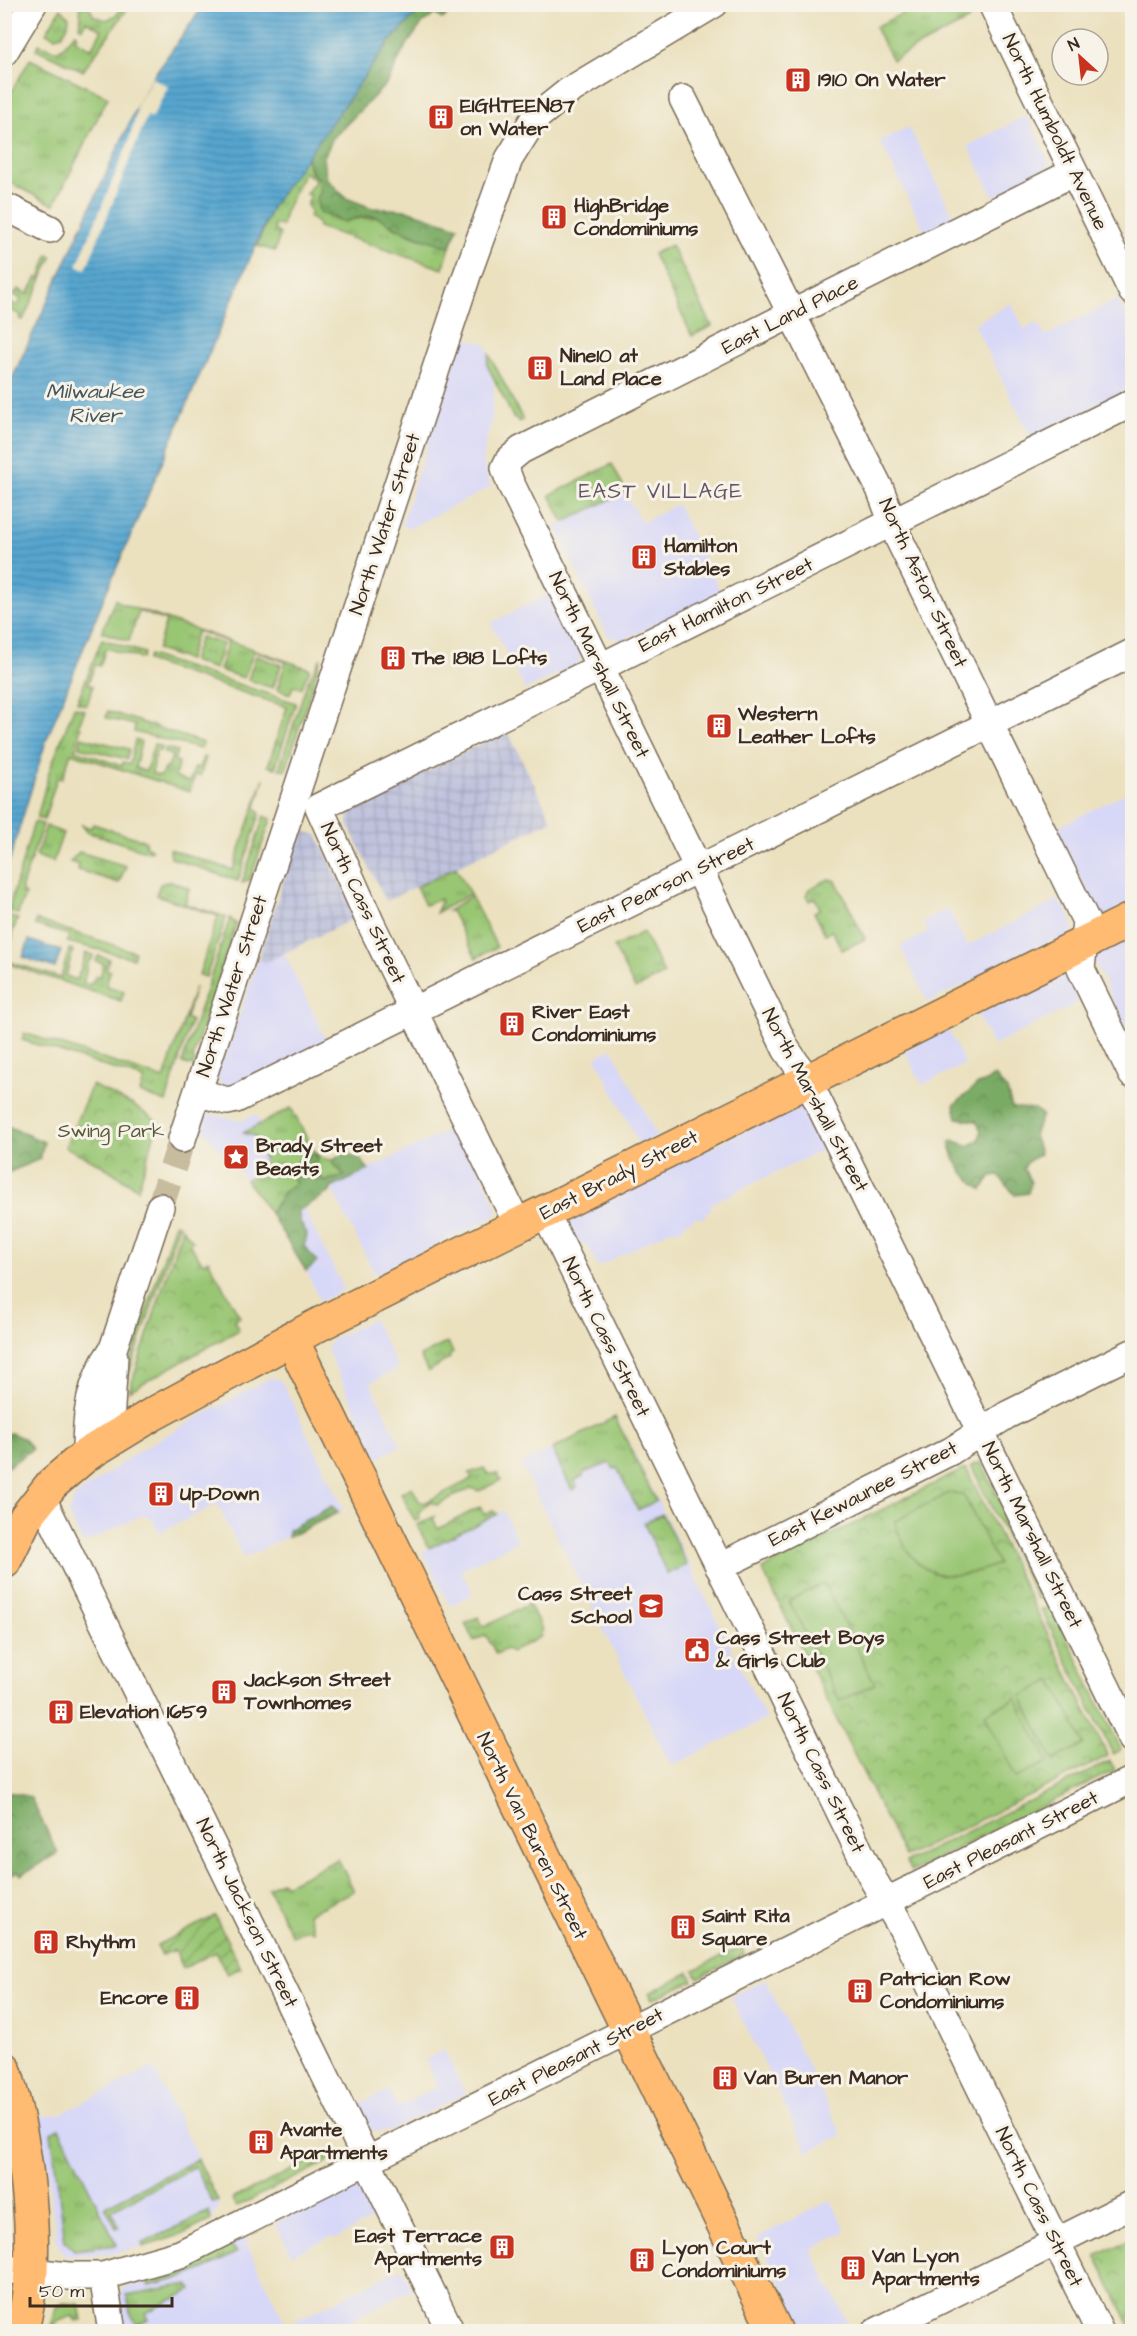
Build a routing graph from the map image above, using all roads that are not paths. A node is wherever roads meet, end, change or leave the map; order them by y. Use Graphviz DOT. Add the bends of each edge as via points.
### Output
graph roads {
  1 [pos="33,4"];
  2 [pos="714,4"];
  3 [pos="992,4"];
  4 [pos="4,52"];
  5 [pos="683,99"];
  6 [pos="1074,172"];
  7 [pos="4,206"];
  8 [pos="50,228"];
  9 [pos="1132,291"];
  10 [pos="791,314"];
  11 [pos="1132,403"];
  12 [pos="508,460"];
  13 [pos="893,522"];
  14 [pos="1132,653"];
  15 [pos="600,668"];
  16 [pos="989,724"];
  17 [pos="307,802"];
  18 [pos="699,868"];
  19 [pos="1132,919"];
  20 [pos="1084,943"];
  21 [pos="414,1010"];
  22 [pos="1132,1074"];
  23 [pos="808,1081"];
  24 [pos="198,1092"];
  25 [pos="182,1139"];
  26 [pos="160,1207"];
  27 [pos="531,1219"];
  28 [pos="291,1338"];
  29 [pos="1132,1353"];
  30 [pos="981,1431"];
  31 [pos="97,1447"];
  32 [pos="41,1496"];
  33 [pos="4,1562"];
  34 [pos="719,1567"];
  35 [pos="1132,1738"];
  36 [pos="1132,1779"];
  37 [pos="887,1902"];
  38 [pos="628,2030"];
  39 [pos="4,2068"];
  40 [pos="368,2161"];
  41 [pos="1132,2204"];
  42 [pos="1056,2242"];
  43 [pos="18,2271"];
  44 [pos="102,2276"];
  45 [pos="21,2331"];
  46 [pos="112,2331"];
  47 [pos="451,2331"];
  48 [pos="776,2331"];
  49 [pos="876,2331"];
  50 [pos="1100,2331"];
  1 -- 4 [label="street"];
  2 -- 17 [label="street, North Water Street" via="569,90 534,119 509,159 467,275"];
  3 -- 6 [label="street, North Humboldt Avenue"];
  5 -- 10 [label="street, North Astor Street"];
  6 -- 9 [label="street, North Humboldt Avenue"];
  6 -- 10 [label="street, East Land Place"];
  7 -- 8 [label="street"];
  10 -- 12 [label="street, East Land Place"];
  10 -- 13 [label="street, North Astor Street"];
  11 -- 13 [label="street, East Hamilton Street"];
  12 -- 15 [label="street, North Marshall Street" via="505,468 510,482"];
  13 -- 15 [label="street, East Hamilton Street"];
  13 -- 16 [label="street, North Astor Street"];
  14 -- 16 [label="street, East Pearson Street"];
  15 -- 17 [label="street, East Hamilton Street"];
  15 -- 18 [label="street, North Marshall Street"];
  16 -- 18 [label="street, East Pearson Street"];
  16 -- 20 [label="street, North Astor Street" via="1086,921"];
  17 -- 21 [label="street, North Cass Street"];
  17 -- 24 [label="street, North Water Street"];
  18 -- 21 [label="street, East Pearson Street"];
  18 -- 23 [label="street, North Marshall Street" via="786,1048"];
  19 -- 20 [label="main road, East Brady Street"];
  20 -- 22 [label="street, North Astor Street" via="1081,969"];
  20 -- 23 [label="main road, East Brady Street"];
  21 -- 24 [label="street, East Pearson Street" via="236,1099 227,1101"];
  21 -- 27 [label="street, North Cass Street"];
  23 -- 27 [label="main road, East Brady Street"];
  23 -- 30 [label="street, North Marshall Street"];
  24 -- 25 [label="street, North Water Street"];
  26 -- 31 [label="street" via="113,1349 100,1368 87,1408"];
  27 -- 28 [label="main road, East Brady Street"];
  27 -- 34 [label="street, North Cass Street"];
  28 -- 31 [label="main road, East Brady Street"];
  28 -- 38 [label="main road, North Van Buren Street"];
  29 -- 30 [label="street, East Kewaunee Street"];
  30 -- 34 [label="street, East Kewaunee Street" via="951,1451"];
  30 -- 35 [label="street, North Marshall Street"];
  31 -- 32 [label="main road"];
  32 -- 33 [label="main road"];
  32 -- 40 [label="street, North Jackson Street"];
  34 -- 37 [label="street, North Cass Street"];
  36 -- 37 [label="street, East Pleasant Street"];
  37 -- 38 [label="street, East Pleasant Street"];
  37 -- 42 [label="street, North Cass Street"];
  38 -- 40 [label="street, East Pleasant Street"];
  38 -- 48 [label="main road, North Van Buren Street"];
  39 -- 43 [label="main road" via="20,2135 30,2224"];
  40 -- 44 [label="street, East Pleasant Street" via="180,2254"];
  40 -- 47 [label="street, North Jackson Street"];
  41 -- 42 [label="street"];
  42 -- 49 [label="street"];
  42 -- 50 [label="street, North Cass Street"];
  43 -- 44 [label="street, East Pleasant Street"];
  43 -- 45 [label="main road"];
  44 -- 46 [label="street"];
}
